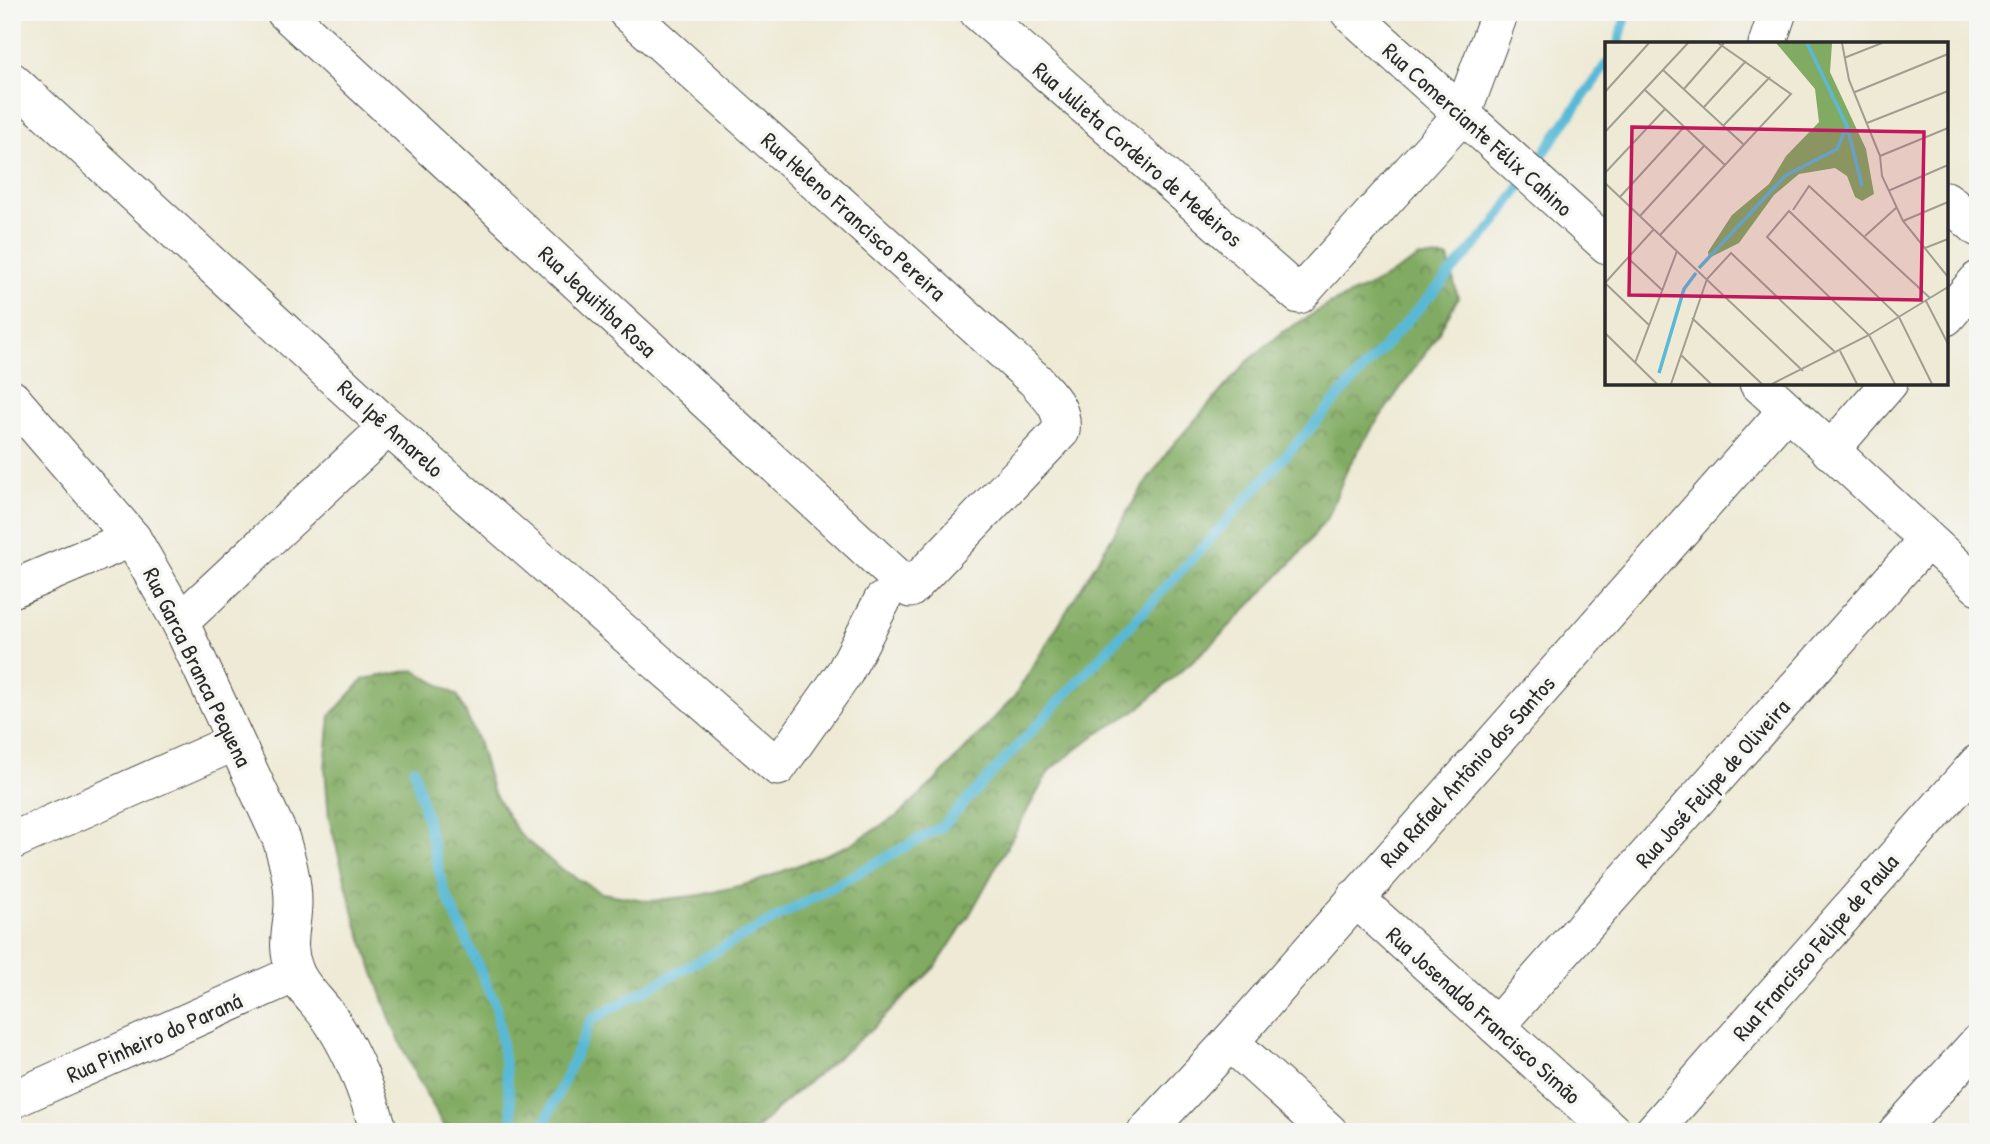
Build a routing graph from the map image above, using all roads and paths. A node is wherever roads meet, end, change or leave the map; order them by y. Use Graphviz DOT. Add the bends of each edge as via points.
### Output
graph roads {
  1 [pos="285,12"];
  2 [pos="627,12"];
  3 [pos="978,12"];
  4 [pos="1349,12"];
  5 [pos="1500,12"];
  6 [pos="12,81"];
  7 [pos="1462,115"];
  8 [pos="1948,202"];
  9 [pos="1978,228"];
  10 [pos="1605,243"];
  11 [pos="1978,280"];
  12 [pos="1948,315"];
  13 [pos="1760,385"];
  14 [pos="1887,385"];
  15 [pos="12,399"];
  16 [pos="1787,410"];
  17 [pos="388,427"];
  18 [pos="1830,451"];
  19 [pos="132,538"];
  20 [pos="1927,540"];
  21 [pos="1978,586"];
  22 [pos="12,589"];
  23 [pos="896,595"];
  24 [pos="180,622"];
  25 [pos="235,742"];
  26 [pos="1978,763"];
  27 [pos="12,841"];
  28 [pos="1355,898"];
  29 [pos="295,974"];
  30 [pos="1496,1026"];
  31 [pos="1230,1042"];
  32 [pos="1978,1043"];
  33 [pos="12,1100"];
  34 [pos="379,1132"];
  35 [pos="1146,1132"];
  36 [pos="1329,1132"];
  37 [pos="1612,1132"];
  38 [pos="1653,1132"];
  39 [pos="1897,1132"];
  1 -- 23 [label="street, Rua Jequitiba Rosa"];
  2 -- 23 [label="street, Rua Heleno Francisco Pereira" via="1035,380 1059,408 1060,431"];
  3 -- 7 [label="street, Rua Julieta Cordeiro de Medeiros" via="1299,295"];
  4 -- 7 [label="street, Rua Comerciante Félix Cahino"];
  5 -- 7 [label="street"];
  6 -- 17 [label="street, Rua Ipê Amarelo"];
  7 -- 10 [label="street, Rua Comerciante Félix Cahino"];
  8 -- 9 [label="street"];
  11 -- 12 [label="street"];
  13 -- 16 [label="street"];
  14 -- 18 [label="street"];
  15 -- 19 [label="street, Rua Garca Branca Pequena"];
  16 -- 18 [label="street"];
  16 -- 28 [label="street, Rua Rafael Antônio dos Santos"];
  17 -- 23 [label="street, Rua Ipê Amarelo" via="778,767"];
  17 -- 24 [label="street"];
  18 -- 20 [label="street"];
  19 -- 22 [label="street"];
  19 -- 24 [label="street, Rua Garca Branca Pequena"];
  20 -- 21 [label="street"];
  20 -- 30 [label="street, Rua José Felipe de Oliveira"];
  24 -- 25 [label="street, Rua Garca Branca Pequena"];
  25 -- 27 [label="street"];
  25 -- 29 [label="street, Rua Garca Branca Pequena" via="281,839 289,869 293,903 290,954"];
  26 -- 38 [label="street, Rua Francisco Felipe de Paula"];
  28 -- 30 [label="street, Rua Josenaldo Francisco Simão"];
  28 -- 31 [label="street, Rua Rafael Antônio dos Santos"];
  29 -- 33 [label="street, Rua Pinheiro do Paraná"];
  29 -- 34 [label="street" via="352,1053"];
  30 -- 37 [label="street, Rua Josenaldo Francisco Simão"];
  31 -- 35 [label="street, Rua Rafael Antônio dos Santos"];
  31 -- 36 [label="street"];
  32 -- 39 [label="street"];
}
